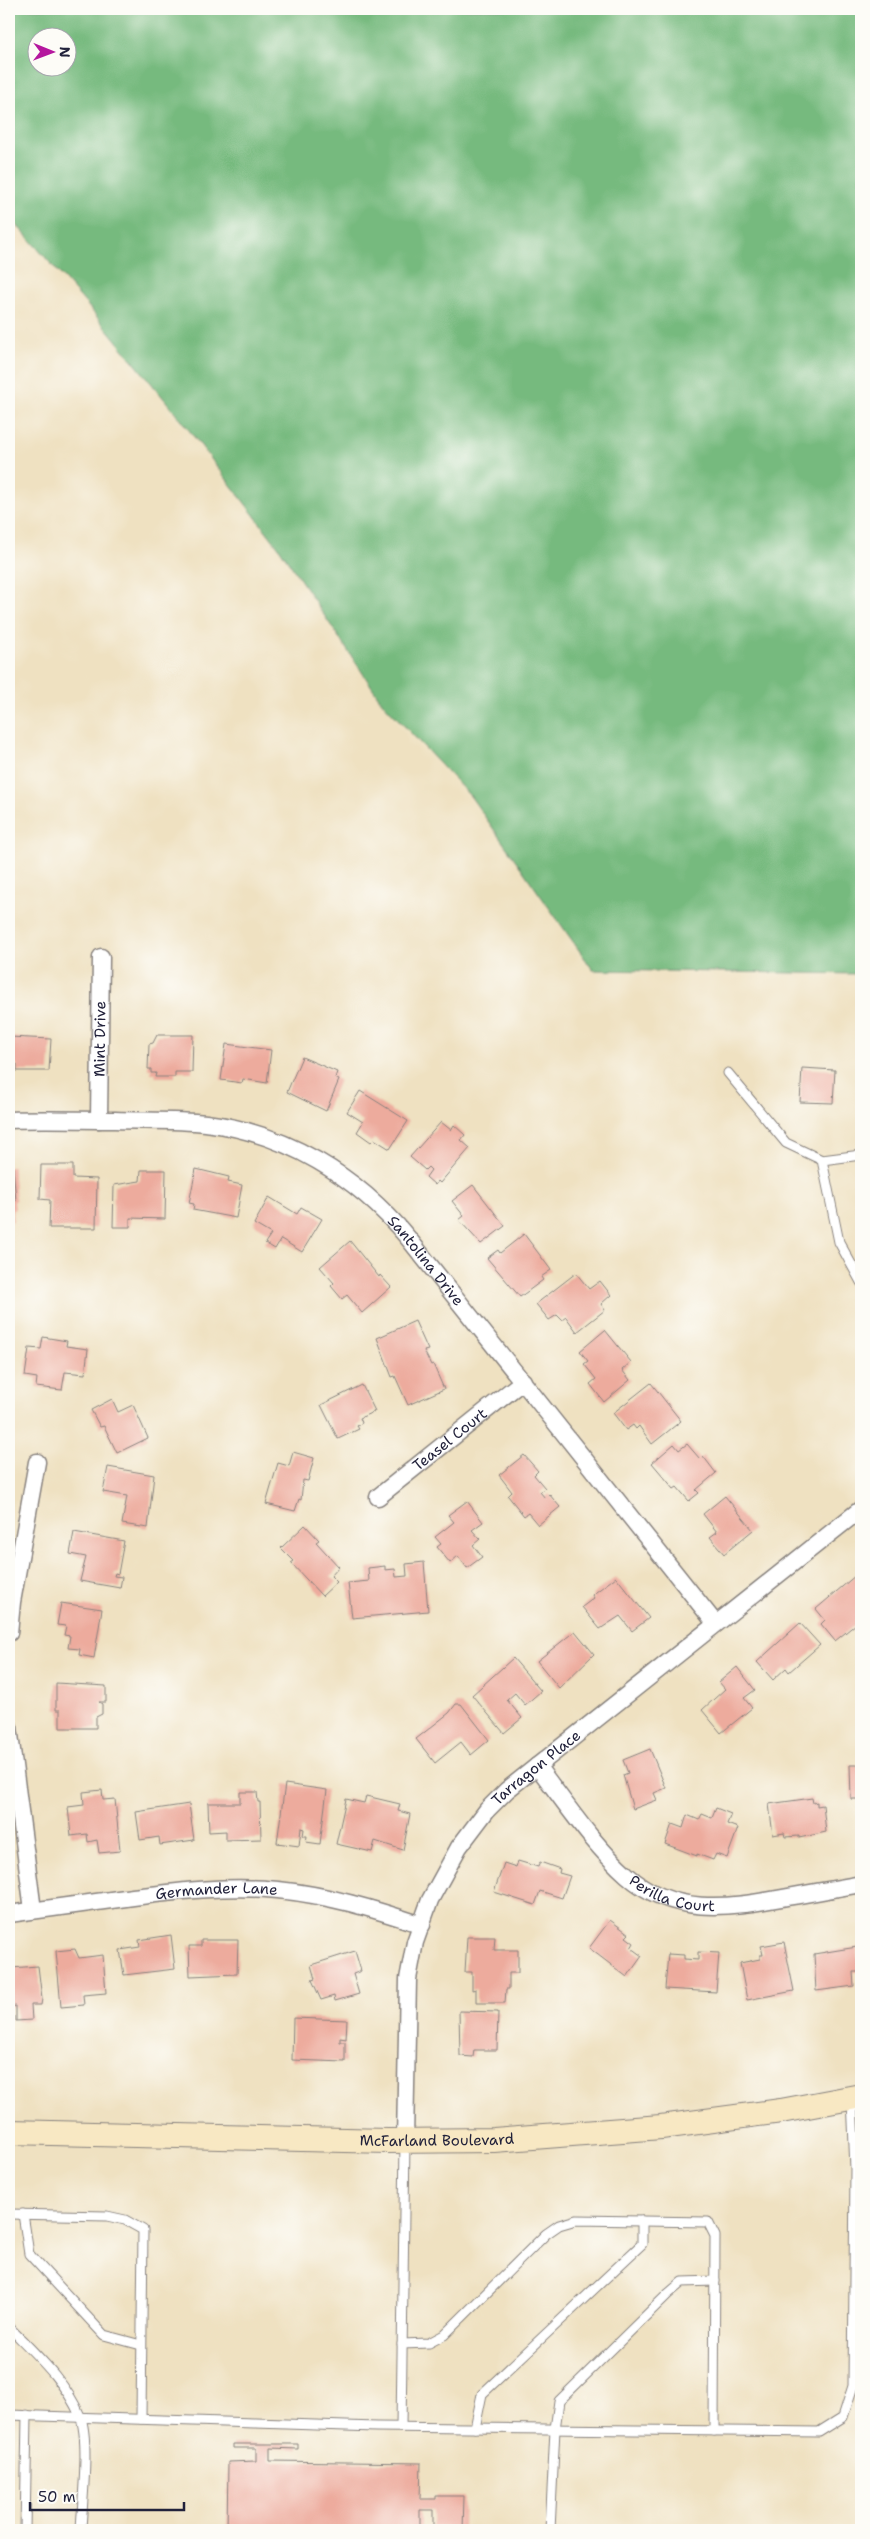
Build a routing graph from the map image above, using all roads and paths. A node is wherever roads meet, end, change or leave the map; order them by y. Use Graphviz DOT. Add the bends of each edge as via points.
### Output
graph roads {
  1 [pos="101,957"];
  2 [pos="728,1073"];
  3 [pos="9,1120"];
  4 [pos="99,1120"];
  5 [pos="861,1155"];
  6 [pos="822,1160"];
  7 [pos="861,1282"];
  8 [pos="523,1381"];
  9 [pos="37,1462"];
  10 [pos="378,1497"];
  11 [pos="861,1509"];
  12 [pos="715,1623"];
  13 [pos="9,1633"];
  14 [pos="9,1727"];
  15 [pos="537,1766"];
  16 [pos="861,1884"];
  17 [pos="33,1910"];
  18 [pos="9,1914"];
  19 [pos="422,1925"];
  20 [pos="857,2097"];
  21 [pos="9,2132"];
  22 [pos="405,2141"];
  23 [pos="9,2214"];
  24 [pos="23,2214"];
  25 [pos="642,2221"];
  26 [pos="715,2281"];
  27 [pos="9,2327"];
  28 [pos="141,2344"];
  29 [pos="402,2344"];
  30 [pos="9,2414"];
  31 [pos="27,2415"];
  32 [pos="81,2417"];
  33 [pos="141,2419"];
  34 [pos="401,2427"];
  35 [pos="475,2428"];
  36 [pos="555,2429"];
  37 [pos="714,2431"];
  38 [pos="24,2530"];
  39 [pos="82,2530"];
  40 [pos="550,2530"];
  1 -- 4 [label="street, Mint Drive"];
  2 -- 6 [label="lane" via="786,1143"];
  3 -- 4 [label="street, Santolina Drive"];
  4 -- 8 [label="street, Santolina Drive" via="224,1126 279,1142 330,1168 362,1190 396,1223"];
  5 -- 6 [label="lane"];
  6 -- 7 [label="lane" via="839,1242"];
  8 -- 10 [label="street, Teasel Court"];
  8 -- 12 [label="street, Santolina Drive"];
  9 -- 13 [label="street"];
  11 -- 12 [label="street, Tarragon Place"];
  12 -- 15 [label="street, Tarragon Place"];
  14 -- 17 [label="street"];
  15 -- 16 [label="street, Perilla Court" via="613,1861 641,1885 667,1898 694,1906 724,1907"];
  15 -- 19 [label="street, Tarragon Place" via="494,1802 470,1830 430,1900"];
  17 -- 18 [label="street, Germander Lane"];
  17 -- 19 [label="street, Germander Lane" via="181,1891 240,1888 326,1897"];
  19 -- 22 [label="street, Tarragon Place" via="415,1942 408,1979"];
  20 -- 22 [label="street, McFarland Boulevard" via="644,2129 514,2139"];
  20 -- 37 [label="lane" via="853,2386 843,2417 820,2432"];
  21 -- 22 [label="street, McFarland Boulevard"];
  22 -- 29 [label="lane"];
  23 -- 24 [label="lane"];
  24 -- 28 [label="lane" via="29,2254 104,2335"];
  24 -- 28 [label="lane" via="107,2216 125,2220 142,2230"];
  25 -- 26 [label="lane" via="708,2222 715,2236"];
  25 -- 29 [label="lane" via="576,2220 559,2225 444,2335 429,2343"];
  25 -- 35 [label="lane" via="642,2244 482,2394"];
  26 -- 36 [label="lane" via="682,2282 668,2294 559,2402"];
  26 -- 37 [label="lane"];
  27 -- 32 [label="lane" via="62,2383"];
  28 -- 33 [label="lane"];
  29 -- 34 [label="lane"];
  30 -- 31 [label="lane"];
  31 -- 32 [label="lane"];
  31 -- 38 [label="lane"];
  32 -- 33 [label="lane"];
  32 -- 39 [label="lane" via="84,2439"];
  33 -- 34 [label="lane"];
  34 -- 35 [label="lane"];
  35 -- 36 [label="lane"];
  36 -- 37 [label="lane"];
  36 -- 40 [label="lane"];
}
